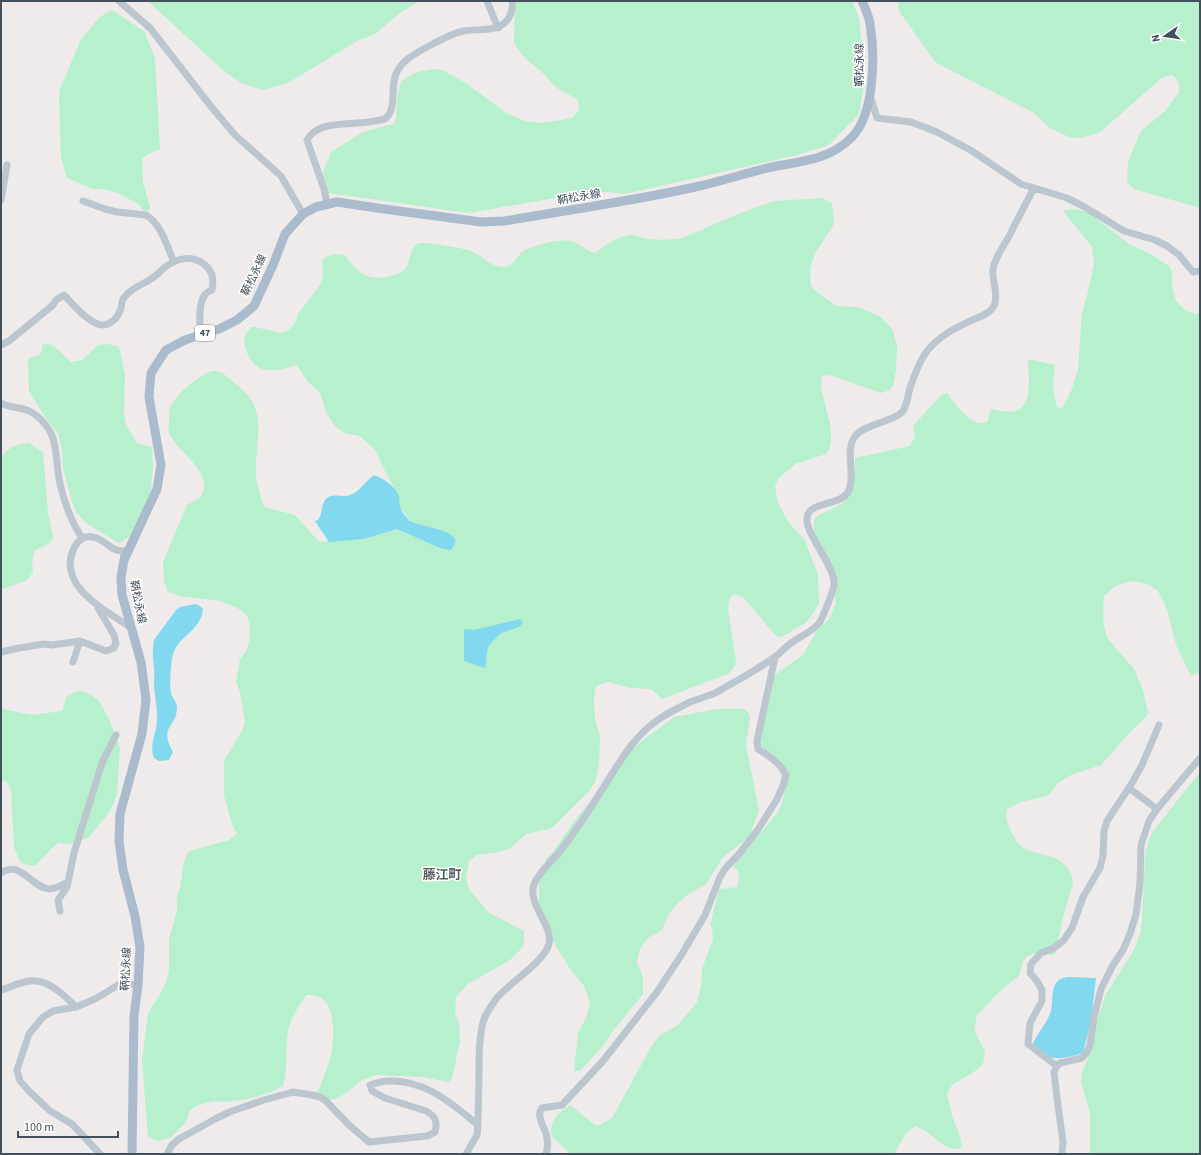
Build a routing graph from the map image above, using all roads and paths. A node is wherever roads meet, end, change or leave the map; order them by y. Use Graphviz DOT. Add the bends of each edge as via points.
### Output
graph roads {
  1 [pos="119,1"];
  2 [pos="487,1"];
  3 [pos="512,1"];
  4 [pos="862,1"];
  5 [pos="498,28"];
  6 [pos="870,95"];
  7 [pos="7,165"];
  8 [pos="1034,188"];
  9 [pos="1,200"];
  10 [pos="83,201"];
  11 [pos="327,204"];
  12 [pos="303,214"];
  13 [pos="174,262"];
  14 [pos="1200,271"];
  15 [pos="200,335"];
  16 [pos="1,346"];
  17 [pos="1,403"];
  18 [pos="82,538"];
  19 [pos="124,560"];
  20 [pos="97,606"];
  21 [pos="130,627"];
  22 [pos="80,641"];
  23 [pos="1,652"];
  24 [pos="775,657"];
  25 [pos="73,662"];
  26 [pos="1159,725"];
  27 [pos="116,735"];
  28 [pos="1200,758"];
  29 [pos="1129,788"];
  30 [pos="1157,809"];
  31 [pos="1,873"];
  32 [pos="68,882"];
  33 [pos="60,911"];
  34 [pos="138,986"];
  35 [pos="1,990"];
  36 [pos="76,1007"];
  37 [pos="1057,1066"];
  38 [pos="478,1125"];
  39 [pos="100,1154"];
  40 [pos="132,1154"];
  41 [pos="168,1154"];
  42 [pos="466,1154"];
  43 [pos="546,1154"];
  44 [pos="1062,1154"];
  1 -- 12 [label="street" via="150,28 235,135 281,176"];
  2 -- 5 [label="street"];
  3 -- 5 [label="street" via="509,20"];
  4 -- 6 [label="main road, 鞆松永線 / 47" via="870,22"];
  5 -- 11 [label="street" via="464,31 449,36 404,62 393,81 392,111 385,119 330,125 314,131 308,140"];
  6 -- 8 [label="street" via="877,118 911,122 937,132 972,150 1021,184"];
  6 -- 11 [label="main road, 鞆松永線 / 47" via="865,119 853,137 835,151 812,160 648,197 505,221 481,222 337,202"];
  7 -- 9 [label="street"];
  8 -- 14 [label="street" via="1067,198 1124,231 1168,246 1192,272"];
  8 -- 24 [label="street" via="994,265 994,307 941,337 926,352 915,374 903,411 857,433 852,442 850,481 844,498 811,509 807,514 810,531 833,573 833,590 819,624"];
  10 -- 13 [label="street" via="117,212 149,216 157,224"];
  11 -- 12 [label="main road, 鞆松永線 / 47"];
  12 -- 15 [label="main road, 鞆松永線 / 47" via="285,234 254,306 236,320"];
  13 -- 15 [label="street" via="193,258 211,271 214,281 212,290 205,294 201,301"];
  13 -- 16 [label="street" via="130,291 112,322 103,325 86,317 64,295"];
  15 -- 19 [label="main road, 鞆松永線 / 47" via="166,350 151,373 149,397 162,465 157,488"];
  17 -- 18 [label="street" via="24,408 47,427 53,437 63,494 75,527"];
  18 -- 19 [label="street" via="94,536 114,549 123,551"];
  18 -- 20 [label="street" via="73,550 69,566 73,581"];
  19 -- 21 [label="main road, 鞆松永線 / 47" via="121,577 122,595"];
  20 -- 21 [label="street"];
  20 -- 22 [label="street" via="114,635 116,644 114,648 106,651"];
  21 -- 34 [label="main road, 鞆松永線 / 47" via="141,662 146,700 142,734 120,814 119,841 140,947"];
  22 -- 23 [label="street"];
  22 -- 25 [label="street"];
  24 -- 38 [label="street" via="713,694 672,711 640,735 629,747 579,825 534,884 532,891 548,931 549,942 540,959 496,999 484,1021 479,1053"];
  24 -- 43 [label="street" via="757,741 758,749 773,759 786,775 776,801 757,831 722,873 705,916 657,992 603,1061 562,1105 540,1110 539,1115 548,1140"];
  26 -- 29 [label="street"];
  27 -- 32 [label="street" via="102,763 74,853"];
  28 -- 30 [label="street"];
  29 -- 30 [label="street"];
  29 -- 37 [label="street" via="1106,821 1100,868 1083,897 1072,928 1054,948 1041,953 1031,964 1030,973 1042,990 1042,1001 1030,1023 1028,1044"];
  30 -- 37 [label="street" via="1141,844 1136,914 1123,950 1101,989 1090,1045 1082,1058"];
  31 -- 32 [label="street" via="6,869 20,871 48,889"];
  32 -- 33 [label="street" via="58,900"];
  34 -- 36 [label="street" via="120,984"];
  34 -- 40 [label="main road, 鞆松永線 / 47" via="134,1016"];
  35 -- 36 [label="street" via="37,981 58,991"];
  36 -- 39 [label="street" via="53,1011 43,1017 30,1034 17,1070 20,1081 30,1092 50,1111 72,1124"];
  37 -- 44 [label="street" via="1054,1072 1063,1142"];
  38 -- 41 [label="street" via="429,1089 402,1081 387,1081 370,1085 372,1091 430,1113 435,1118 435,1132 427,1136 369,1142 320,1097 293,1092 232,1111 179,1139 172,1145"];
  38 -- 42 [label="street" via="477,1135"];
}
